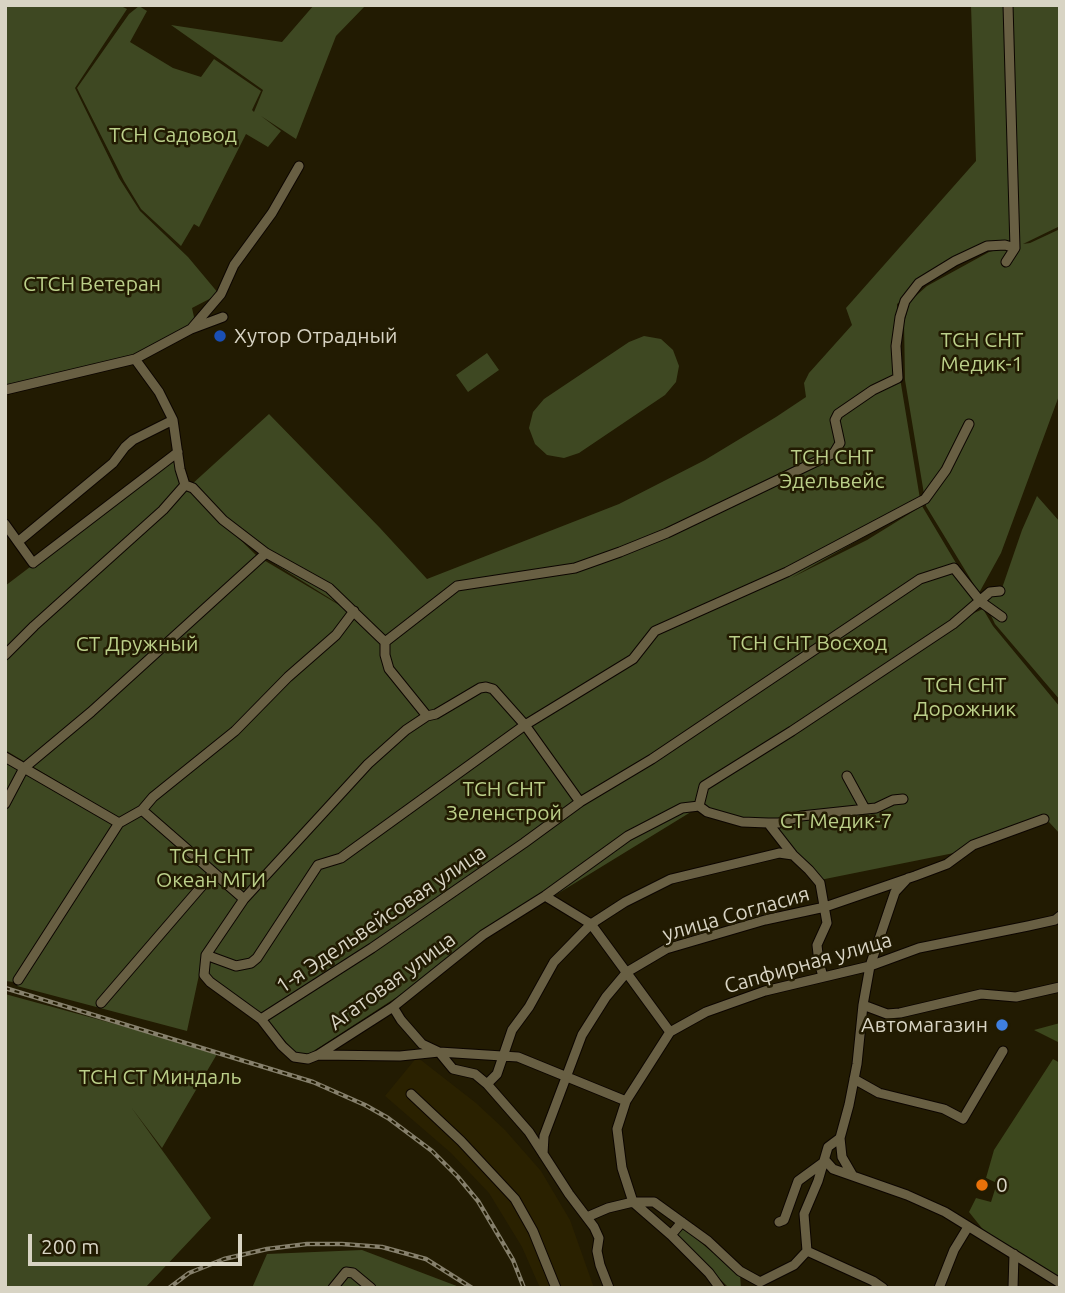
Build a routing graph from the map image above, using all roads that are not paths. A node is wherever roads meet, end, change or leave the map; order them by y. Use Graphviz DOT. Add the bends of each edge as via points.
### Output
graph roads {
  1 [pos="1008,5"];
  2 [pos="299,166"];
  3 [pos="1015,248"];
  4 [pos="1006,262"];
  5 [pos="223,317"];
  6 [pos="191,329"];
  7 [pos="135,359"];
  8 [pos="5,390"];
  9 [pos="173,420"];
  10 [pos="969,424"];
  11 [pos="178,452"];
  12 [pos="189,486"];
  13 [pos="5,524"];
  14 [pos="19,541"];
  15 [pos="266,554"];
  16 [pos="1000,591"];
  17 [pos="981,602"];
  18 [pos="354,611"];
  19 [pos="1002,617"];
  20 [pos="385,642"];
  21 [pos="5,655"];
  22 [pos="427,716"];
  23 [pos="525,724"];
  24 [pos="5,757"];
  25 [pos="24,768"];
  26 [pos="846,776"];
  27 [pos="903,799"];
  28 [pos="580,802"];
  29 [pos="5,804"];
  30 [pos="699,806"];
  31 [pos="865,809"];
  32 [pos="142,810"];
  33 [pos="1044,819"];
  34 [pos="119,823"];
  35 [pos="768,823"];
  36 [pos="793,855"];
  37 [pos="213,873"];
  38 [pos="908,878"];
  39 [pos="545,896"];
  40 [pos="244,900"];
  41 [pos="825,907"];
  42 [pos="1060,916"];
  43 [pos="592,924"];
  44 [pos="206,954"];
  45 [pos="870,966"];
  46 [pos="628,972"];
  47 [pos="823,975"];
  48 [pos="18,980"];
  49 [pos="1060,987"];
  50 [pos="101,1003"];
  51 [pos="863,1005"];
  52 [pos="393,1007"];
  53 [pos="261,1019"];
  54 [pos="670,1032"];
  55 [pos="1003,1051"];
  56 [pos="439,1052"];
  57 [pos="318,1055"];
  58 [pos="504,1055"];
  59 [pos="566,1076"];
  60 [pos="854,1079"];
  61 [pos="488,1084"];
  62 [pos="411,1094"];
  63 [pos="626,1101"];
  64 [pos="840,1138"];
  65 [pos="543,1154"];
  66 [pos="825,1160"];
  67 [pos="853,1176"];
  68 [pos="633,1202"];
  69 [pos="587,1217"];
  70 [pos="682,1222"];
  71 [pos="779,1222"];
  72 [pos="968,1227"];
  73 [pos="671,1235"];
  74 [pos="807,1251"];
  75 [pos="1014,1254"];
  76 [pos="1060,1283"];
  77 [pos="759,1285"];
  78 [pos="333,1288"];
  79 [pos="371,1288"];
  80 [pos="556,1288"];
  81 [pos="609,1288"];
  82 [pos="720,1288"];
  83 [pos="883,1288"];
  84 [pos="939,1288"];
  85 [pos="1013,1288"];
  1 -- 3 [label="street"];
  2 -- 6 [label="street" via="220,294"];
  3 -- 4 [label="street"];
  3 -- 20 [label="street" via="986,246 919,283 900,317 898,378 838,414 840,443 834,453 667,533 575,568 457,586"];
  5 -- 6 [label="street"];
  6 -- 7 [label="street"];
  7 -- 8 [label="street"];
  7 -- 9 [label="street"];
  9 -- 11 [label="street"];
  9 -- 14 [label="street" via="133,440 113,463"];
  10 -- 23 [label="street" via="925,499 786,572 655,631 633,659"];
  11 -- 12 [label="street"];
  11 -- 14 [label="street" via="33,563"];
  12 -- 15 [label="street"];
  12 -- 21 [label="street"];
  13 -- 14 [label="street"];
  15 -- 18 [label="street" via="329,589"];
  15 -- 25 [label="street"];
  16 -- 17 [label="street" via="990,592"];
  17 -- 19 [label="street, 1-я Эдельвейсовая улица"];
  17 -- 28 [label="street, 1-я Эдельвейсовая улица" via="954,568 920,579 652,759"];
  17 -- 30 [label="street" via="902,659 705,786"];
  18 -- 20 [label="street"];
  18 -- 32 [label="street" via="336,635 235,731"];
  20 -- 22 [label="street" via="389,669"];
  22 -- 23 [label="street" via="486,687"];
  22 -- 40 [label="street" via="368,764"];
  23 -- 28 [label="street"];
  23 -- 44 [label="street" via="341,858 318,865 251,963 236,966"];
  24 -- 25 [label="street"];
  25 -- 29 [label="street"];
  25 -- 34 [label="street"];
  26 -- 31 [label="street"];
  27 -- 31 [label="street"];
  28 -- 53 [label="street, 1-я Эдельвейсовая улица" via="373,948"];
  30 -- 35 [label="street" via="731,819"];
  30 -- 39 [label="street, Агатовая улица" via="682,808 628,836"];
  31 -- 35 [label="street"];
  32 -- 34 [label="street"];
  32 -- 37 [label="street"];
  33 -- 38 [label="street, улица Согласия" via="972,845 947,864"];
  34 -- 48 [label="street"];
  35 -- 36 [label="street"];
  36 -- 41 [label="street" via="820,883"];
  36 -- 43 [label="street" via="779,853 671,879"];
  37 -- 40 [label="street"];
  37 -- 50 [label="street"];
  38 -- 41 [label="street, улица Согласия"];
  38 -- 45 [label="street" via="895,892"];
  39 -- 43 [label="street"];
  39 -- 52 [label="street, Агатовая улица" via="483,935"];
  40 -- 44 [label="street"];
  41 -- 46 [label="street, улица Согласия" via="666,949"];
  41 -- 47 [label="street" via="827,923 817,945"];
  42 -- 45 [label="street, Сапфирная улица" via="919,948"];
  43 -- 46 [label="street"];
  43 -- 58 [label="street" via="554,962 512,1030"];
  44 -- 53 [label="street, Агатовая улица" via="204,975"];
  45 -- 47 [label="street, Сапфирная улица"];
  45 -- 51 [label="street"];
  46 -- 54 [label="street"];
  46 -- 59 [label="street, улица Согласия" via="582,1035"];
  47 -- 54 [label="street, Сапфирная улица" via="706,1012"];
  49 -- 51 [label="street" via="1016,997 981,994 900,1013 887,1014"];
  51 -- 60 [label="street"];
  52 -- 56 [label="street" via="422,1044"];
  52 -- 57 [label="street, Агатовая улица"];
  53 -- 57 [label="street, Агатовая улица" via="295,1057"];
  54 -- 63 [label="street, Сапфирная улица"];
  55 -- 60 [label="street" via="963,1119 944,1109 879,1093"];
  56 -- 57 [label="street"];
  56 -- 58 [label="street"];
  56 -- 61 [label="street" via="453,1069 475,1074"];
  58 -- 59 [label="street"];
  58 -- 61 [label="street"];
  59 -- 63 [label="street"];
  59 -- 65 [label="street, улица Согласия" via="544,1136"];
  60 -- 64 [label="street"];
  61 -- 65 [label="street"];
  62 -- 80 [label="street" via="515,1199"];
  63 -- 68 [label="street, Сапфирная улица" via="618,1129 622,1168"];
  64 -- 66 [label="street" via="828,1147"];
  64 -- 67 [label="street" via="842,1157"];
  65 -- 69 [label="street"];
  66 -- 67 [label="street" via="833,1169"];
  66 -- 71 [label="street" via="798,1181 784,1220"];
  66 -- 74 [label="street" via="804,1214"];
  67 -- 72 [label="street" via="933,1207"];
  68 -- 69 [label="street"];
  68 -- 70 [label="street" via="654,1202"];
  68 -- 73 [label="street"];
  69 -- 81 [label="street" via="599,1238 597,1251"];
  70 -- 73 [label="street"];
  70 -- 77 [label="street"];
  72 -- 75 [label="street"];
  72 -- 84 [label="street"];
  73 -- 82 [label="street"];
  74 -- 77 [label="street" via="794,1265"];
  74 -- 83 [label="street"];
  75 -- 76 [label="street"];
  75 -- 85 [label="street"];
  78 -- 79 [label="street" via="346,1272"];
}
